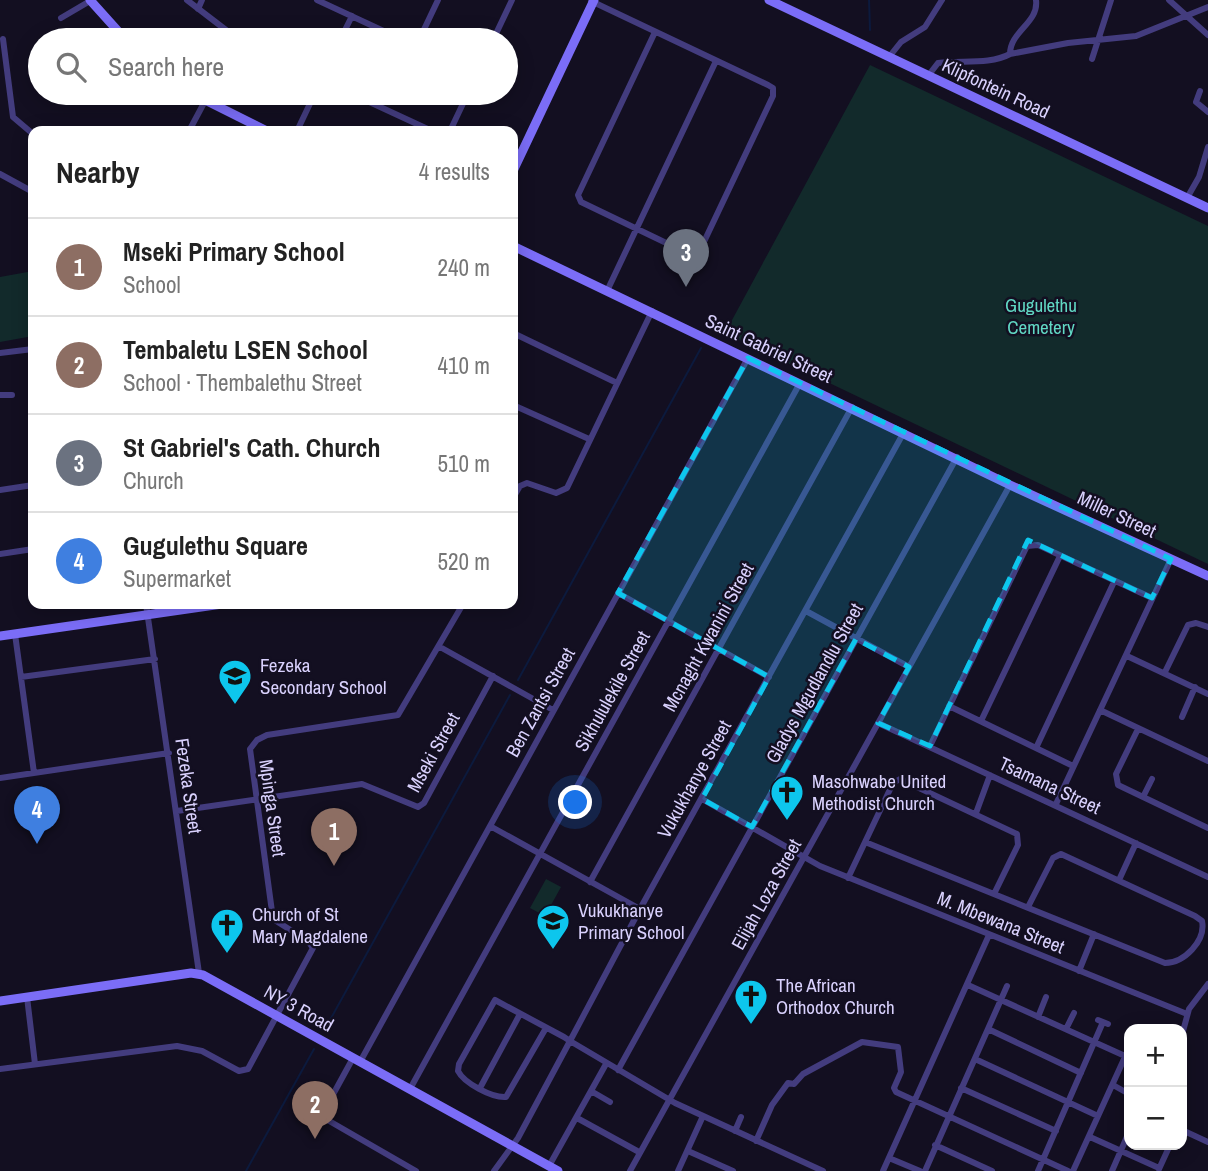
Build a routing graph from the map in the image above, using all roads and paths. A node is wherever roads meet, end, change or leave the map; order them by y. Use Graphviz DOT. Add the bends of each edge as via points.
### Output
graph roads {
  1 [pos="90,0"];
  2 [pos="187,0"];
  3 [pos="202,0"];
  4 [pos="317,0"];
  5 [pos="438,0"];
  6 [pos="512,0"];
  7 [pos="769,0"];
  8 [pos="942,0"];
  9 [pos="1036,0"];
  10 [pos="1111,0"];
  11 [pos="1169,0"];
  12 [pos="592,1"];
  13 [pos="1208,7"];
  14 [pos="198,9"];
  15 [pos="352,16"];
  16 [pos="1187,16"];
  17 [pos="61,18"];
  18 [pos="115,28"];
  19 [pos="223,28"];
  20 [pos="346,28"];
  21 [pos="378,28"];
  22 [pos="425,28"];
  23 [pos="499,28"];
  24 [pos="655,32"];
  25 [pos="1208,35"];
  26 [pos="3,39"];
  27 [pos="1097,42"];
  28 [pos="1010,54"];
  29 [pos="889,57"];
  30 [pos="1092,59"];
  31 [pos="716,61"];
  32 [pos="928,76"];
  33 [pos="1200,91"];
  34 [pos="203,105"];
  35 [pos="212,105"];
  36 [pos="309,105"];
  37 [pos="376,105"];
  38 [pos="462,105"];
  39 [pos="1208,111"];
  40 [pos="192,126"];
  41 [pos="250,126"];
  42 [pos="299,126"];
  43 [pos="421,126"];
  44 [pos="452,126"];
  45 [pos="28,130"];
  46 [pos="1208,147"];
  47 [pos="518,159"];
  48 [pos="0,174"];
  49 [pos="28,189"];
  50 [pos="1187,198"];
  51 [pos="1208,208"];
  52 [pos="636,228"];
  53 [pos="518,248"];
  54 [pos="607,291"];
  55 [pos="652,311"];
  56 [pos="518,336"];
  57 [pos="28,350"];
  58 [pos="0,353"];
  59 [pos="748,358"];
  60 [pos="617,383"];
  61 [pos="801,383"];
  62 [pos="0,395"];
  63 [pos="12,395"];
  64 [pos="518,407"];
  65 [pos="852,407"];
  66 [pos="904,432"];
  67 [pos="589,439"];
  68 [pos="957,457"];
  69 [pos="1010,485"];
  70 [pos="28,486"];
  71 [pos="518,489"];
  72 [pos="0,490"];
  73 [pos="28,550"];
  74 [pos="0,554"];
  75 [pos="1060,556"];
  76 [pos="1171,559"];
  77 [pos="1208,576"];
  78 [pos="1114,582"];
  79 [pos="618,593"];
  80 [pos="1152,598"];
  81 [pos="147,609"];
  82 [pos="460,609"];
  83 [pos="806,611"];
  84 [pos="668,621"];
  85 [pos="1208,627"];
  86 [pos="15,634"];
  87 [pos="0,636"];
  88 [pos="856,639"];
  89 [pos="440,647"];
  90 [pos="719,649"];
  91 [pos="1127,656"];
  92 [pos="155,659"];
  93 [pos="909,667"];
  94 [pos="1164,673"];
  95 [pos="493,676"];
  96 [pos="21,677"];
  97 [pos="769,677"];
  98 [pos="1195,687"];
  99 [pos="1208,694"];
  100 [pos="948,706"];
  101 [pos="554,710"];
  102 [pos="1100,710"];
  103 [pos="1182,717"];
  104 [pos="981,721"];
  105 [pos="878,723"];
  106 [pos="1138,729"];
  107 [pos="930,746"];
  108 [pos="1036,748"];
  109 [pos="169,753"];
  110 [pos="1208,761"];
  111 [pos="1073,766"];
  112 [pos="34,773"];
  113 [pos="990,775"];
  114 [pos="0,778"];
  115 [pos="1152,779"];
  116 [pos="1143,797"];
  117 [pos="255,799"];
  118 [pos="702,799"];
  119 [pos="1056,804"];
  120 [pos="177,811"];
  121 [pos="976,813"];
  122 [pos="489,826"];
  123 [pos="752,827"];
  124 [pos="1208,828"];
  125 [pos="865,842"];
  126 [pos="1136,843"];
  127 [pos="540,853"];
  128 [pos="804,857"];
  129 [pos="1208,877"];
  130 [pos="848,878"];
  131 [pos="1119,880"];
  132 [pos="590,882"];
  133 [pos="994,894"];
  134 [pos="1028,907"];
  135 [pos="640,909"];
  136 [pos="989,934"];
  137 [pos="1094,934"];
  138 [pos="1079,971"];
  139 [pos="199,973"];
  140 [pos="1208,984"];
  141 [pos="968,985"];
  142 [pos="1007,986"];
  143 [pos="27,997"];
  144 [pos="1046,997"];
  145 [pos="1000,1000"];
  146 [pos="0,1001"];
  147 [pos="1074,1012"];
  148 [pos="520,1014"];
  149 [pos="1187,1014"];
  150 [pos="277,1017"];
  151 [pos="1038,1017"];
  152 [pos="1103,1022"];
  153 [pos="1184,1024"];
  154 [pos="546,1028"];
  155 [pos="988,1029"];
  156 [pos="1066,1029"];
  157 [pos="570,1041"];
  158 [pos="1094,1043"];
  159 [pos="1124,1051"];
  160 [pos="975,1059"];
  161 [pos="357,1060"];
  162 [pos="1124,1061"];
  163 [pos="35,1064"];
  164 [pos="606,1064"];
  165 [pos="0,1069"];
  166 [pos="618,1070"];
  167 [pos="1081,1073"];
  168 [pos="1113,1085"];
  169 [pos="480,1088"];
  170 [pos="961,1088"];
  171 [pos="410,1089"];
  172 [pos="591,1091"];
  173 [pos="1124,1091"];
  174 [pos="669,1099"];
  175 [pos="610,1102"];
  176 [pos="915,1102"];
  177 [pos="1070,1102"];
  178 [pos="703,1116"];
  179 [pos="1098,1116"];
  180 [pos="741,1117"];
  181 [pos="948,1117"];
  182 [pos="577,1118"];
  183 [pos="1056,1130"];
  184 [pos="735,1131"];
  185 [pos="1187,1132"];
  186 [pos="1090,1137"];
  187 [pos="756,1141"];
  188 [pos="1208,1142"];
  189 [pos="1124,1144"];
  190 [pos="934,1145"];
  191 [pos="512,1146"];
  192 [pos="1168,1150"];
  193 [pos="688,1151"];
  194 [pos="639,1152"];
  195 [pos="1121,1152"];
  196 [pos="889,1158"];
  197 [pos="1043,1159"];
  198 [pos="549,1166"];
  199 [pos="811,1168"];
  200 [pos="1158,1170"];
  201 [pos="416,1171"];
  202 [pos="494,1171"];
  203 [pos="558,1171"];
  204 [pos="631,1171"];
  205 [pos="678,1171"];
  206 [pos="733,1171"];
  207 [pos="823,1171"];
  208 [pos="883,1171"];
  209 [pos="922,1171"];
  210 [pos="992,1171"];
  211 [pos="1038,1171"];
  212 [pos="1068,1171"];
  213 [pos="1073,1171"];
  214 [pos="1112,1171"];
  1 -- 17 [label="street"];
  1 -- 18 [label="street"];
  2 -- 14 [label="street"];
  3 -- 14 [label="street"];
  4 -- 15 [label="street"];
  5 -- 22 [label="street"];
  6 -- 23 [label="street"];
  7 -- 29 [label="street, Klipfontein Road"];
  8 -- 29 [label="street" via="925,27 901,42"];
  9 -- 28 [label="street" via="1036,10 1014,39"];
  10 -- 27 [label="street"];
  11 -- 16 [label="street"];
  12 -- 24 [label="street"];
  12 -- 47 [label="street"];
  13 -- 16 [label="street"];
  14 -- 19 [label="street"];
  15 -- 20 [label="street"];
  15 -- 21 [label="street"];
  16 -- 25 [label="street"];
  16 -- 27 [label="street" via="1136,36"];
  24 -- 31 [label="street"];
  24 -- 52 [label="street" via="579,195 581,202"];
  26 -- 45 [label="street" via="13,117"];
  27 -- 28 [label="street"];
  27 -- 30 [label="street"];
  28 -- 32 [label="street" via="995,62 961,59 938,63"];
  29 -- 32 [label="street, Klipfontein Road"];
  31 -- 52 [label="street"];
  31 -- 52 [label="street" via="773,88 773,96 702,246 695,253 685,252"];
  32 -- 50 [label="street, Klipfontein Road"];
  33 -- 39 [label="street" via="1196,103"];
  34 -- 40 [label="street"];
  35 -- 41 [label="street"];
  36 -- 42 [label="street"];
  37 -- 43 [label="street"];
  38 -- 44 [label="street"];
  46 -- 50 [label="street"];
  48 -- 49 [label="street"];
  50 -- 51 [label="street, Klipfontein Road"];
  52 -- 54 [label="street"];
  53 -- 54 [label="street, Saint Gabriel Street"];
  54 -- 55 [label="street, Saint Gabriel Street"];
  55 -- 59 [label="street, Saint Gabriel Street"];
  55 -- 60 [label="street"];
  56 -- 60 [label="street"];
  57 -- 58 [label="street"];
  59 -- 61 [label="street, Saint Gabriel Street"];
  59 -- 79 [label="street, Ben Zantsi Street"];
  60 -- 67 [label="street"];
  61 -- 65 [label="street, Saint Gabriel Street"];
  61 -- 84 [label="street, Sikhululekile Street"];
  62 -- 63 [label="street"];
  64 -- 67 [label="street"];
  65 -- 66 [label="street, Saint Gabriel Street"];
  65 -- 90 [label="street, Mcnaght Kwanini Street"];
  66 -- 68 [label="street, Saint Gabriel Street"];
  66 -- 83 [label="street, Vukukhanye Street"];
  67 -- 71 [label="street" via="565,491 556,493 527,483"];
  68 -- 69 [label="street, Saint Gabriel Street"];
  68 -- 88 [label="street, Gladys Mgudlandlu Street"];
  69 -- 76 [label="street, Miller Street"];
  69 -- 93 [label="street, Elijah Loza Street"];
  70 -- 72 [label="street"];
  73 -- 74 [label="street"];
  75 -- 78 [label="street"];
  75 -- 100 [label="street" via="1036,544 1024,549"];
  75 -- 104 [label="street"];
  76 -- 77 [label="street, Miller Street"];
  76 -- 80 [label="street"];
  78 -- 80 [label="street"];
  78 -- 108 [label="street"];
  79 -- 84 [label="street"];
  79 -- 101 [label="street, Ben Zantsi Street"];
  80 -- 91 [label="street"];
  81 -- 86 [label="street"];
  81 -- 92 [label="street, Fezeka Street"];
  82 -- 89 [label="street, Mpinga Street"];
  83 -- 88 [label="street"];
  83 -- 97 [label="street, Vukukhanye Street"];
  84 -- 90 [label="street"];
  84 -- 127 [label="street, Sikhululekile Street"];
  85 -- 94 [label="street" via="1196,622 1188,625"];
  86 -- 87 [label="street"];
  86 -- 96 [label="street"];
  88 -- 93 [label="street"];
  88 -- 123 [label="street, Gladys Mgudlandlu Street"];
  89 -- 95 [label="street"];
  89 -- 117 [label="street, Mpinga Street" via="398,715 257,740 249,756"];
  90 -- 97 [label="street"];
  90 -- 132 [label="street, Mcnaght Kwanini Street"];
  91 -- 94 [label="street"];
  91 -- 102 [label="street"];
  92 -- 96 [label="street"];
  92 -- 109 [label="street, Fezeka Street"];
  93 -- 105 [label="street, Elijah Loza Street"];
  94 -- 98 [label="street"];
  95 -- 101 [label="street"];
  95 -- 117 [label="street, Mseki Street" via="421,806 410,806 362,783"];
  96 -- 112 [label="street"];
  97 -- 118 [label="street, Vukukhanye Street"];
  98 -- 99 [label="street"];
  98 -- 103 [label="street"];
  100 -- 104 [label="street"];
  100 -- 107 [label="street"];
  101 -- 122 [label="street, Ben Zantsi Street"];
  102 -- 106 [label="street"];
  102 -- 111 [label="street"];
  104 -- 108 [label="street"];
  105 -- 107 [label="street, Tsamana Street"];
  105 -- 128 [label="street, Elijah Loza Street"];
  106 -- 110 [label="street"];
  106 -- 116 [label="street" via="1116,780"];
  107 -- 113 [label="street, Tsamana Street"];
  108 -- 111 [label="street"];
  109 -- 112 [label="street"];
  109 -- 120 [label="street, Fezeka Street"];
  111 -- 119 [label="street"];
  112 -- 114 [label="street"];
  113 -- 119 [label="street, Tsamana Street"];
  113 -- 121 [label="street"];
  115 -- 116 [label="street"];
  116 -- 124 [label="street"];
  117 -- 120 [label="street, Mseki Street"];
  117 -- 150 [label="street, Mpinga Street" via="273,919 313,948"];
  118 -- 123 [label="street, M. Mbewana Street"];
  118 -- 135 [label="street, Vukukhanye Street"];
  119 -- 126 [label="street, Tsamana Street"];
  120 -- 139 [label="street, Fezeka Street"];
  121 -- 125 [label="street" via="898,779"];
  121 -- 133 [label="street" via="1015,832 1019,840"];
  122 -- 127 [label="street"];
  122 -- 161 [label="street, Ben Zantsi Street"];
  123 -- 128 [label="street, M. Mbewana Street"];
  123 -- 166 [label="street, Gladys Mgudlandlu Street"];
  125 -- 130 [label="street"];
  125 -- 133 [label="street"];
  126 -- 129 [label="street, Tsamana Street"];
  126 -- 131 [label="street"];
  127 -- 132 [label="street"];
  127 -- 171 [label="street, Sikhululekile Street"];
  128 -- 130 [label="street, M. Mbewana Street"];
  128 -- 174 [label="street, Elijah Loza Street"];
  130 -- 136 [label="street, M. Mbewana Street"];
  131 -- 134 [label="street" via="1058,855"];
  131 -- 137 [label="street" via="1200,919 1201,937 1186,955 1167,963"];
  132 -- 135 [label="street"];
  133 -- 134 [label="street"];
  134 -- 137 [label="street"];
  135 -- 157 [label="street, Vukukhanye Street"];
  136 -- 138 [label="street, M. Mbewana Street"];
  136 -- 141 [label="street"];
  137 -- 138 [label="street"];
  138 -- 149 [label="street, M. Mbewana Street"];
  139 -- 143 [label="street"];
  139 -- 150 [label="street, NY 3 Road"];
  140 -- 149 [label="street"];
  141 -- 145 [label="street"];
  141 -- 176 [label="street"];
  142 -- 145 [label="street"];
  143 -- 146 [label="street"];
  143 -- 163 [label="street"];
  144 -- 151 [label="street"];
  145 -- 151 [label="street"];
  145 -- 155 [label="street"];
  147 -- 156 [label="street"];
  148 -- 154 [label="street"];
  148 -- 169 [label="street"];
  148 -- 169 [label="street" via="495,1000 459,1064 462,1078"];
  149 -- 153 [label="street"];
  150 -- 161 [label="street, NY 3 Road"];
  150 -- 163 [label="street, Mpinga Street" via="244,1072 202,1051 177,1046"];
  151 -- 156 [label="street"];
  152 -- 158 [label="street"];
  154 -- 157 [label="street"];
  154 -- 169 [label="street" via="509,1094 498,1097"];
  155 -- 160 [label="street"];
  155 -- 167 [label="street"];
  156 -- 158 [label="street"];
  157 -- 164 [label="street"];
  157 -- 191 [label="street, Vukukhanye Street"];
  158 -- 159 [label="street"];
  158 -- 167 [label="street"];
  160 -- 170 [label="street"];
  160 -- 177 [label="street"];
  161 -- 171 [label="street, NY 3 Road"];
  161 -- 201 [label="street, Ben Zantsi Street" via="324,1118"];
  162 -- 168 [label="street"];
  163 -- 165 [label="street"];
  164 -- 166 [label="street"];
  164 -- 172 [label="street"];
  166 -- 174 [label="street"];
  167 -- 177 [label="street"];
  168 -- 173 [label="street"];
  168 -- 179 [label="street"];
  170 -- 181 [label="street"];
  170 -- 183 [label="street"];
  171 -- 191 [label="street, NY 3 Road"];
  172 -- 175 [label="street"];
  172 -- 182 [label="street"];
  174 -- 178 [label="street"];
  174 -- 194 [label="street, Elijah Loza Street"];
  176 -- 181 [label="street"];
  176 -- 187 [label="street" via="894,1088 901,1069 898,1047 862,1042 782,1088"];
  176 -- 196 [label="street"];
  177 -- 179 [label="street"];
  177 -- 183 [label="street"];
  178 -- 184 [label="street"];
  178 -- 193 [label="street"];
  179 -- 186 [label="street"];
  180 -- 184 [label="street"];
  181 -- 190 [label="street"];
  181 -- 197 [label="street"];
  182 -- 194 [label="street"];
  182 -- 198 [label="street"];
  183 -- 197 [label="street"];
  184 -- 187 [label="street"];
  185 -- 188 [label="street"];
  186 -- 195 [label="street"];
  186 -- 213 [label="street"];
  187 -- 199 [label="street"];
  189 -- 195 [label="street"];
  190 -- 209 [label="street"];
  190 -- 210 [label="street"];
  191 -- 198 [label="street, NY 3 Road"];
  191 -- 202 [label="street, Vukukhanye Street"];
  192 -- 200 [label="street"];
  193 -- 205 [label="street"];
  193 -- 206 [label="street"];
  194 -- 204 [label="street, Elijah Loza Street"];
  195 -- 200 [label="street"];
  195 -- 214 [label="street"];
  196 -- 208 [label="street"];
  196 -- 209 [label="street"];
  197 -- 211 [label="street"];
  197 -- 212 [label="street"];
  198 -- 203 [label="street, NY 3 Road"];
  199 -- 207 [label="street"];
}
